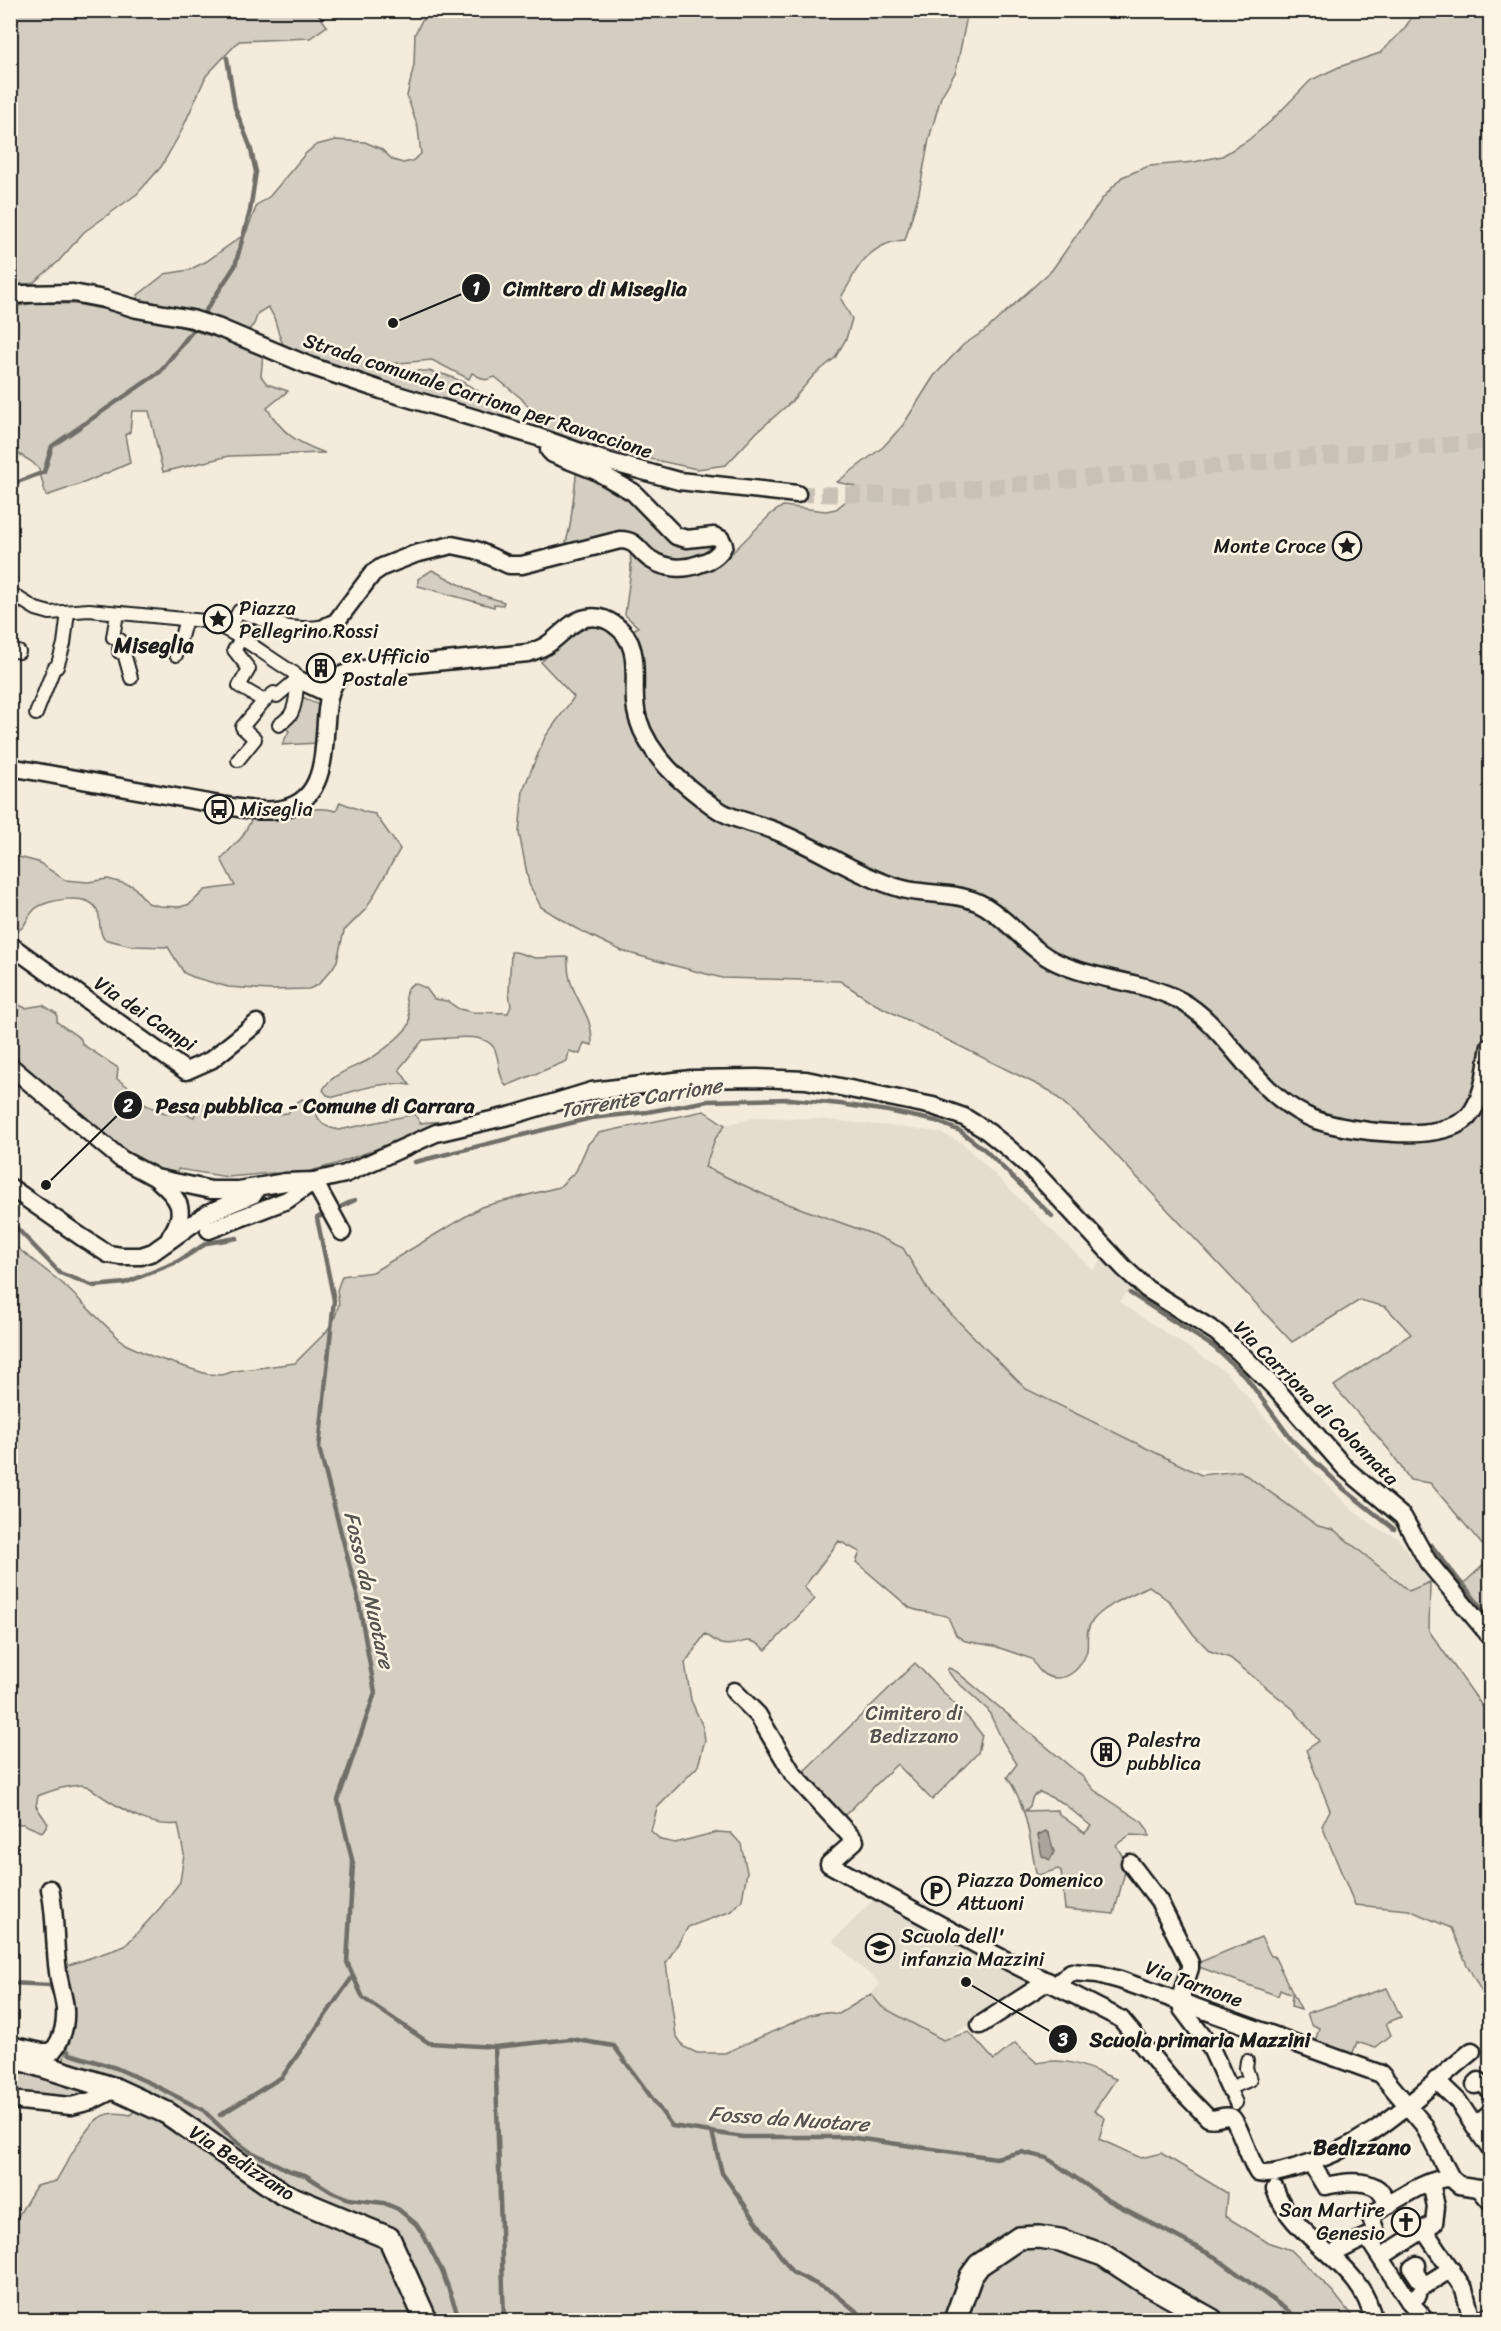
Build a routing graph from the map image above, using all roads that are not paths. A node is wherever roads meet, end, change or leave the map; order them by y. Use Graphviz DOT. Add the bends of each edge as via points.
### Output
graph roads {
  1 [pos="10,296"];
  2 [pos="538,437"];
  3 [pos="797,494"];
  4 [pos="14,596"];
  5 [pos="10,611"];
  6 [pos="68,612"];
  7 [pos="117,614"];
  8 [pos="189,619"];
  9 [pos="327,626"];
  10 [pos="229,631"];
  11 [pos="242,638"];
  12 [pos="176,655"];
  13 [pos="296,674"];
  14 [pos="131,678"];
  15 [pos="334,686"];
  16 [pos="264,701"];
  17 [pos="36,714"];
  18 [pos="279,725"];
  19 [pos="238,760"];
  20 [pos="10,767"];
  21 [pos="10,945"];
  22 [pos="257,1023"];
  23 [pos="1491,1046"];
  24 [pos="10,1066"];
  25 [pos="156,1178"];
  26 [pos="314,1180"];
  27 [pos="285,1182"];
  28 [pos="10,1187"];
  29 [pos="209,1230"];
  30 [pos="342,1232"];
  31 [pos="164,1245"];
  32 [pos="1491,1636"];
  33 [pos="734,1691"];
  34 [pos="1130,1863"];
  35 [pos="50,1889"];
  36 [pos="1052,1983"];
  37 [pos="1182,2003"];
  38 [pos="980,2025"];
  39 [pos="10,2045"];
  40 [pos="1472,2050"];
  41 [pos="10,2056"];
  42 [pos="1247,2061"];
  43 [pos="1436,2080"];
  44 [pos="115,2089"];
  45 [pos="10,2100"];
  46 [pos="1408,2107"];
  47 [pos="1234,2109"];
  48 [pos="1491,2114"];
  49 [pos="1475,2126"];
  50 [pos="1491,2148"];
  51 [pos="1311,2163"];
  52 [pos="1448,2173"];
  53 [pos="1431,2182"];
  54 [pos="1485,2183"];
  55 [pos="1275,2189"];
  56 [pos="1491,2201"];
  57 [pos="1376,2220"];
  58 [pos="1429,2226"];
  59 [pos="1330,2255"];
  60 [pos="1381,2257"];
  61 [pos="1417,2265"];
  62 [pos="1451,2269"];
  63 [pos="1424,2286"];
  64 [pos="1409,2301"];
  65 [pos="1491,2305"];
  66 [pos="1491,2318"];
  67 [pos="426,2320"];
  68 [pos="955,2320"];
  69 [pos="1212,2320"];
  70 [pos="1373,2320"];
  71 [pos="1426,2320"];
  72 [pos="1472,2320"];
  73 [pos="1484,2320"];
  1 -- 2 [label="street, Strada comunale Carriona per Ravaccione" via="73,293 192,319 310,366"];
  2 -- 3 [label="street, Strada comunale Carriona per Ravaccione" via="679,481"];
  2 -- 9 [label="street" via="552,454 596,471 633,492 676,536 721,539 724,545 720,553 689,568 666,567 649,559 636,544 620,540 514,565 465,546 448,545 382,567 336,622"];
  4 -- 5 [label="street"];
  4 -- 6 [label="street" via="36,609"];
  6 -- 7 [label="street"];
  6 -- 17 [label="street" via="60,657"];
  7 -- 8 [label="street"];
  7 -- 14 [label="street" via="113,637 120,640 119,652 124,652"];
  8 -- 10 [label="street"];
  8 -- 12 [label="street"];
  9 -- 10 [label="street" via="285,627 239,611"];
  10 -- 11 [label="street"];
  11 -- 13 [label="street"];
  11 -- 16 [label="street" via="234,650 249,669 239,686"];
  13 -- 15 [label="street"];
  13 -- 16 [label="street" via="277,696 274,693"];
  13 -- 18 [label="street" via="294,706"];
  15 -- 20 [label="street" via="324,754 315,782 306,796 279,810 220,805"];
  15 -- 23 [label="street" via="364,669 528,653 544,647 584,618 605,619 629,639 635,659 637,717 650,745 677,778 717,810 777,831 904,889 968,898 983,905 1053,961 1079,972 1157,990 1183,1002 1205,1019 1256,1077 1291,1108 1316,1120 1392,1134 1447,1129 1465,1120 1476,1106"];
  16 -- 19 [label="street" via="242,727 255,739"];
  21 -- 22 [label="street, Via dei Campi" via="186,1071 211,1060"];
  24 -- 25 [label="street, Via Carriona di Colonnata" via="121,1159"];
  25 -- 27 [label="street, Via Carriona di Colonnata" via="211,1190 239,1190"];
  25 -- 31 [label="street, Via Carriona di Colonnata" via="172,1192 181,1216"];
  26 -- 27 [label="street, Via Carriona di Colonnata"];
  26 -- 29 [label="street" via="287,1200"];
  26 -- 30 [label="street"];
  26 -- 32 [label="street, Via Carriona di Colonnata" via="345,1174 436,1133 513,1115 592,1090 691,1079 806,1080 933,1106 964,1117 1032,1169 1147,1289 1216,1332 1239,1352 1346,1469 1403,1517 1428,1562"];
  27 -- 31 [label="street, Via Carriona di Colonnata" via="208,1213"];
  28 -- 31 [label="street, Via Carriona di Colonnata" via="108,1254 141,1256"];
  33 -- 36 [label="street" via="758,1715 794,1774 855,1841 830,1864"];
  34 -- 37 [label="street" via="1159,1901 1190,1963"];
  35 -- 39 [label="street" via="64,2028 52,2052"];
  36 -- 37 [label="street, Via Tarnone" via="1071,1972 1098,1974"];
  36 -- 38 [label="street, Via Tarnone"];
  36 -- 47 [label="street" via="1121,2019 1208,2118 1226,2116"];
  37 -- 46 [label="street, Via Tarnone" via="1381,2074"];
  37 -- 47 [label="street" via="1184,2013 1210,2046"];
  40 -- 43 [label="street"];
  41 -- 44 [label="street, Via Bedizzano"];
  42 -- 47 [label="street" via="1250,2080"];
  43 -- 46 [label="street"];
  43 -- 49 [label="street" via="1458,2101"];
  44 -- 45 [label="street" via="70,2106"];
  44 -- 67 [label="street, Via Bedizzano" via="167,2113 283,2194 389,2238"];
  46 -- 51 [label="street" via="1353,2144"];
  46 -- 52 [label="street, Via Tarnone" via="1423,2124"];
  47 -- 51 [label="street" via="1248,2156 1258,2173 1269,2175"];
  48 -- 49 [label="street"];
  49 -- 50 [label="street"];
  51 -- 57 [label="street" via="1325,2186 1346,2182 1378,2189"];
  52 -- 53 [label="street"];
  52 -- 54 [label="street" via="1459,2185"];
  53 -- 57 [label="street"];
  53 -- 58 [label="street" via="1436,2207"];
  54 -- 56 [label="street"];
  55 -- 59 [label="street" via="1283,2209"];
  57 -- 59 [label="street"];
  57 -- 60 [label="street"];
  58 -- 60 [label="street"];
  58 -- 62 [label="street"];
  59 -- 70 [label="street" via="1357,2286"];
  60 -- 64 [label="street"];
  61 -- 63 [label="street" via="1412,2268"];
  62 -- 63 [label="street"];
  62 -- 72 [label="street" via="1464,2289"];
  63 -- 64 [label="street" via="1426,2289"];
  64 -- 71 [label="street"];
  65 -- 73 [label="street"];
  66 -- 73 [label="street"];
  68 -- 69 [label="street" via="979,2265 1019,2238 1039,2237 1103,2255"];
}
